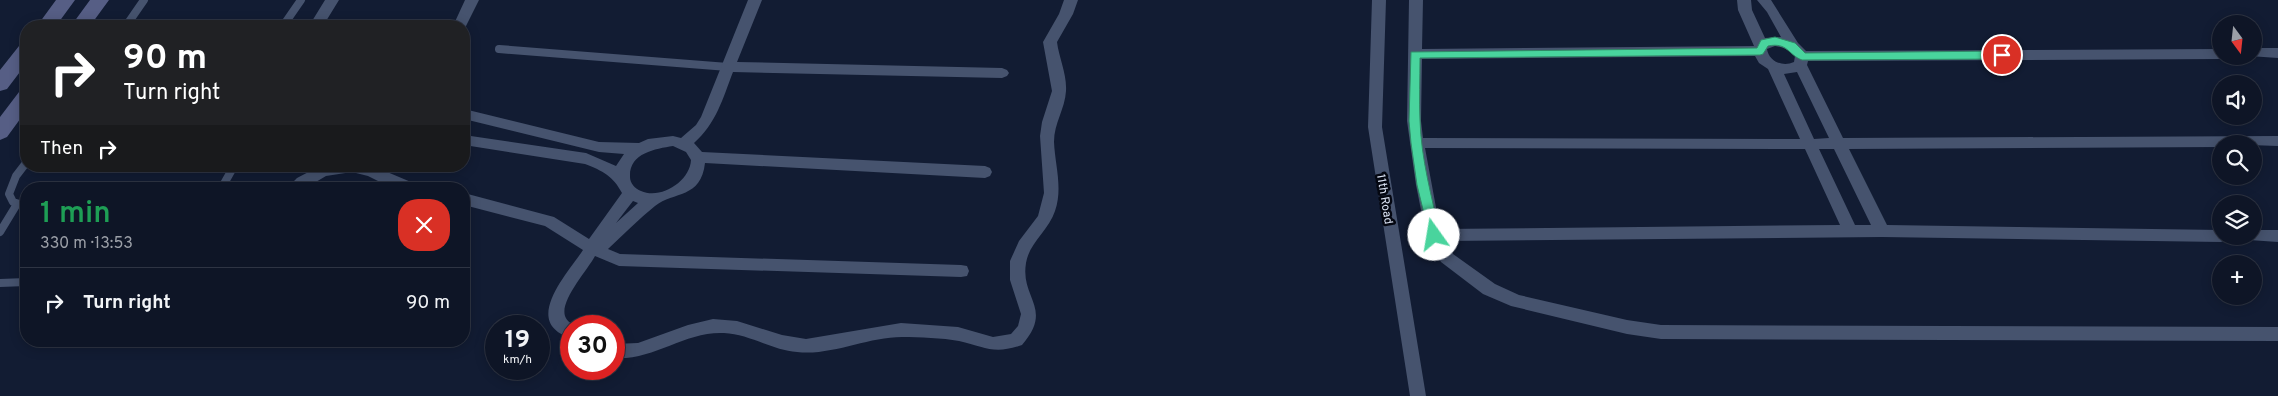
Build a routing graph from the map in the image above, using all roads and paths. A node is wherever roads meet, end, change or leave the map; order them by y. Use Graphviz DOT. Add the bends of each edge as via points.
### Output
graph roads {
  1 [pos="66,0"];
  2 [pos="100,0"];
  3 [pos="144,0"];
  4 [pos="301,0"];
  5 [pos="332,0"];
  6 [pos="472,0"];
  7 [pos="754,0"];
  8 [pos="1071,0"];
  9 [pos="1379,0"];
  10 [pos="1416,0"];
  11 [pos="1744,0"];
  12 [pos="1764,0"];
  13 [pos="51,20"];
  14 [pos="85,20"];
  15 [pos="130,20"];
  16 [pos="287,20"];
  17 [pos="320,20"];
  18 [pos="463,20"];
  19 [pos="1792,46"];
  20 [pos="1761,48"];
  21 [pos="499,49"];
  22 [pos="2262,53"];
  23 [pos="2278,53"];
  24 [pos="1415,54"];
  25 [pos="2212,54"];
  26 [pos="20,59"];
  27 [pos="1801,61"];
  28 [pos="1773,66"];
  29 [pos="728,67"];
  30 [pos="1002,73"];
  31 [pos="0,84"];
  32 [pos="20,105"];
  33 [pos="470,116"];
  34 [pos="484,119"];
  35 [pos="0,132"];
  36 [pos="470,135"];
  37 [pos="470,141"];
  38 [pos="2278,141"];
  39 [pos="1416,143"];
  40 [pos="683,144"];
  41 [pos="1809,144"];
  42 [pos="1838,144"];
  43 [pos="641,149"];
  44 [pos="697,157"];
  45 [pos="20,171"];
  46 [pos="319,172"];
  47 [pos="373,172"];
  48 [pos="985,172"];
  49 [pos="621,176"];
  50 [pos="301,182"];
  51 [pos="393,182"];
  52 [pos="630,193"];
  53 [pos="654,198"];
  54 [pos="470,201"];
  55 [pos="17,204"];
  56 [pos="20,205"];
  57 [pos="1850,231"];
  58 [pos="1882,231"];
  59 [pos="0,232"];
  60 [pos="1434,235"];
  61 [pos="2212,236"];
  62 [pos="2262,236"];
  63 [pos="2278,236"];
  64 [pos="592,251"];
  65 [pos="961,270"];
  66 [pos="20,282"];
  67 [pos="0,283"];
  68 [pos="560,323"];
  69 [pos="2278,334"];
  70 [pos="625,352"];
  71 [pos="1418,396"];
  1 -- 13 [label="main road"];
  2 -- 14 [label="main road"];
  3 -- 15 [label="lane"];
  4 -- 16 [label="lane"];
  5 -- 17 [label="street"];
  6 -- 18 [label="street"];
  7 -- 29 [label="street"];
  8 -- 70 [label="street" via="1050,42 1059,83 1047,141 1051,198 1043,223 1024,244 1019,260 1017,270 1030,314 1028,326 1016,340 993,344 958,334 900,330 791,346 738,328 713,326"];
  9 -- 71 [label="street, 11th Road" via="1375,127"];
  10 -- 24 [label="street"];
  11 -- 20 [label="street"];
  12 -- 19 [label="street"];
  19 -- 20 [label="street" via="1775,41"];
  19 -- 27 [label="street"];
  20 -- 24 [label="street"];
  20 -- 28 [label="street" via="1764,59"];
  21 -- 29 [label="lane"];
  22 -- 23 [label="street"];
  24 -- 39 [label="street"];
  25 -- 27 [label="street"];
  26 -- 31 [label="main road"];
  27 -- 28 [label="street" via="1786,69"];
  27 -- 42 [label="street"];
  28 -- 41 [label="street"];
  29 -- 30 [label="street"];
  29 -- 40 [label="street" via="705,125"];
  32 -- 35 [label="main road"];
  33 -- 34 [label="street"];
  34 -- 36 [label="street"];
  34 -- 43 [label="street" via="599,146"];
  37 -- 49 [label="street" via="586,159"];
  38 -- 42 [label="street"];
  39 -- 41 [label="street"];
  39 -- 60 [label="street"];
  40 -- 43 [label="street" via="662,142"];
  40 -- 44 [label="street"];
  41 -- 42 [label="street"];
  41 -- 57 [label="street"];
  42 -- 58 [label="street"];
  43 -- 49 [label="street" via="626,161"];
  44 -- 48 [label="street"];
  44 -- 53 [label="street" via="696,172 684,186"];
  45 -- 55 [label="lane" via="9,194"];
  46 -- 50 [label="street"];
  47 -- 51 [label="street"];
  49 -- 52 [label="street"];
  52 -- 53 [label="street"];
  52 -- 64 [label="street"];
  53 -- 64 [label="street"];
  54 -- 64 [label="street" via="549,221"];
  55 -- 56 [label="lane"];
  55 -- 59 [label="lane"];
  57 -- 58 [label="street"];
  57 -- 60 [label="street"];
  58 -- 61 [label="street"];
  60 -- 69 [label="street" via="1447,258 1500,294 1517,301 1661,332"];
  62 -- 63 [label="street"];
  64 -- 65 [label="street" via="631,261"];
  64 -- 68 [label="street" via="559,298 556,309"];
  66 -- 67 [label="lane"];
}
